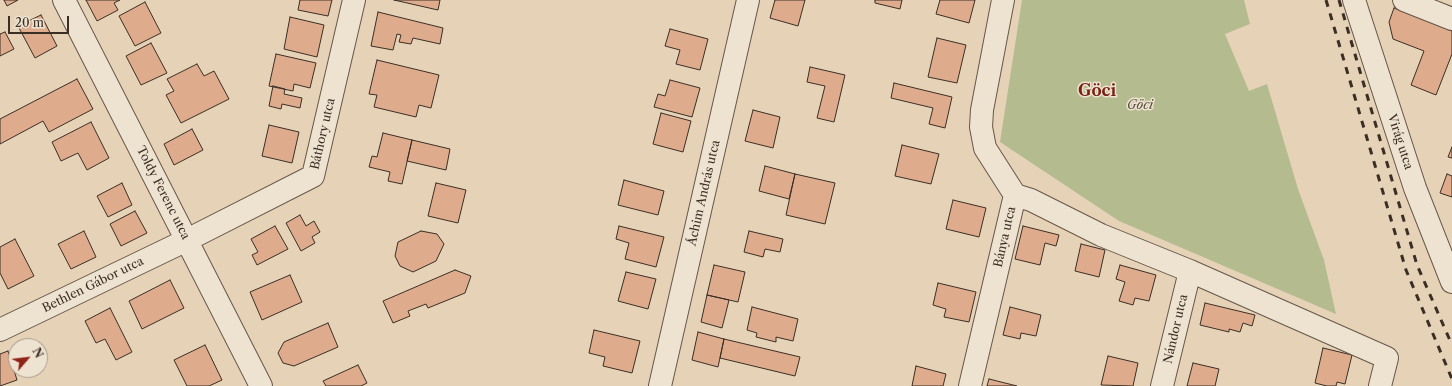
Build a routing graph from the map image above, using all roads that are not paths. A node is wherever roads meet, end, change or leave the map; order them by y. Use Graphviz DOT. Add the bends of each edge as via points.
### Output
graph roads {
  1 [pos="64,0"];
  2 [pos="354,0"];
  3 [pos="748,0"];
  4 [pos="1002,0"];
  5 [pos="1354,0"];
  6 [pos="1404,0"];
  7 [pos="1452,19"];
  8 [pos="1015,195"];
  9 [pos="187,240"];
  10 [pos="1190,271"];
  11 [pos="1452,282"];
  12 [pos="0,330"];
  13 [pos="261,386"];
  14 [pos="660,386"];
  15 [pos="970,386"];
  16 [pos="1162,386"];
  17 [pos="1380,386"];
  1 -- 9 [label="street, Toldy Ferenc utca"];
  2 -- 9 [label="street, Báthory utca" via="313,176"];
  3 -- 14 [label="street, Áchim András utca"];
  4 -- 8 [label="street, Bánya utca" via="981,127 985,148"];
  5 -- 11 [label="street, Virág utca" via="1415,188"];
  6 -- 7 [label="street"];
  8 -- 10 [label="street" via="1031,200 1101,235"];
  8 -- 15 [label="street, Bánya utca"];
  9 -- 12 [label="street, Bethlen Gábor utca"];
  9 -- 13 [label="street, Toldy Ferenc utca"];
  10 -- 16 [label="street, Nándor utca"];
  10 -- 17 [label="street" via="1387,358"];
}
